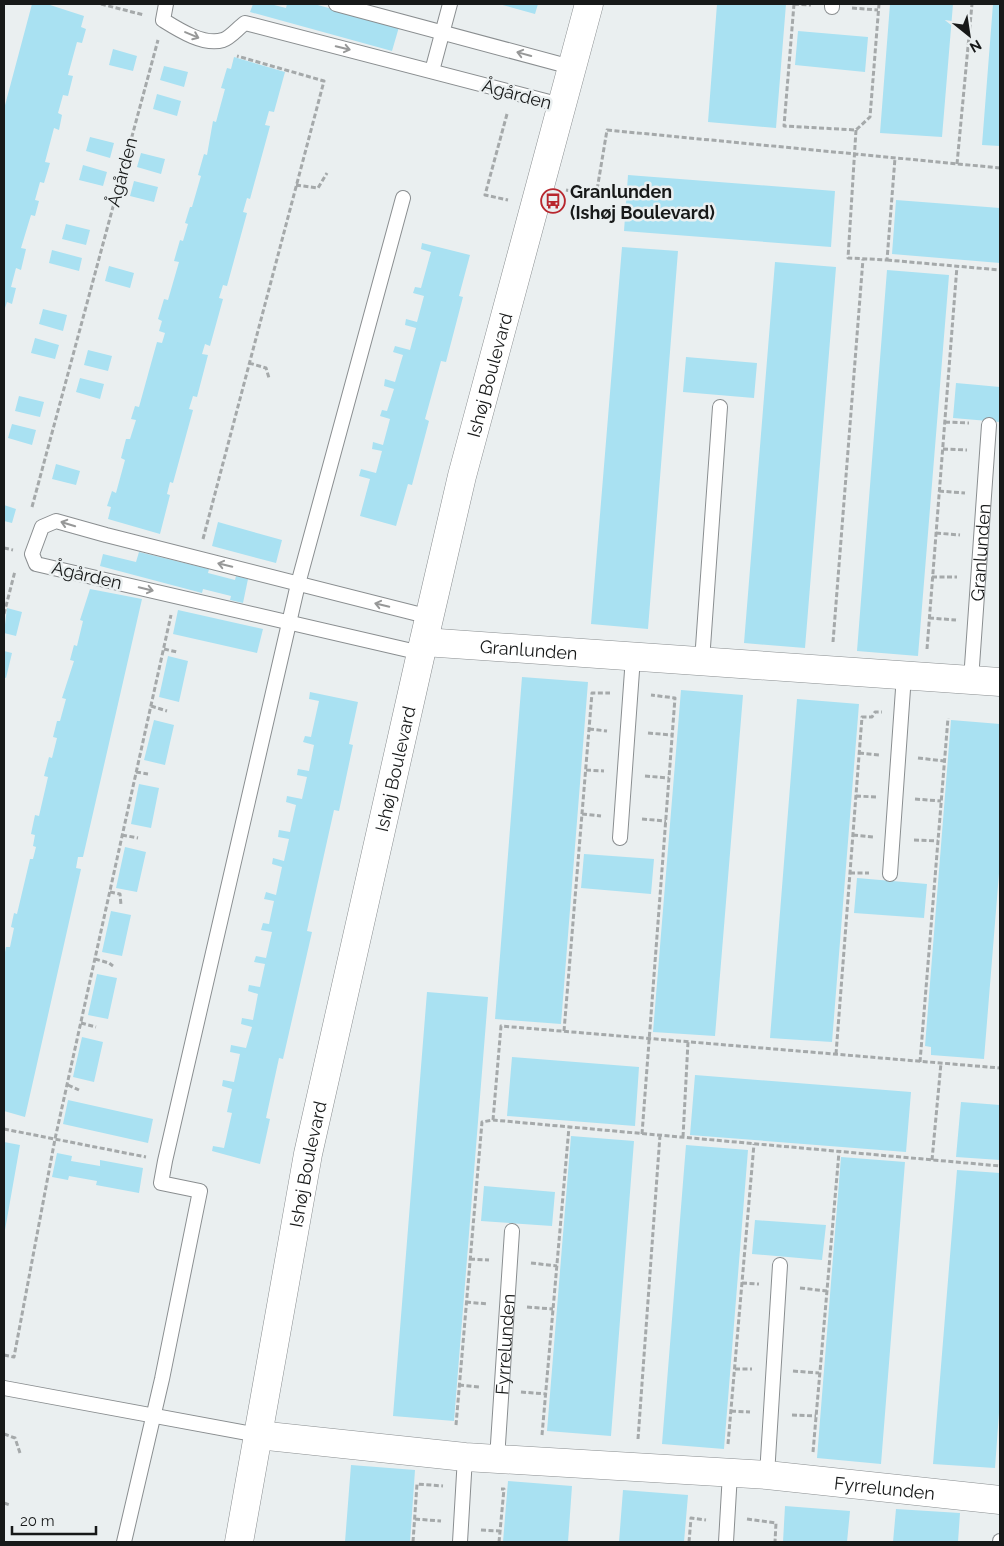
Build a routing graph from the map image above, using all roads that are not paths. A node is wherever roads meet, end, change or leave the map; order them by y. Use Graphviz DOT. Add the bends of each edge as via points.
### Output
graph roads {
  1 [pos="166,4"];
  2 [pos="336,4"];
  3 [pos="450,4"];
  4 [pos="589,4"];
  5 [pos="442,32"];
  6 [pos="572,67"];
  7 [pos="432,71"];
  8 [pos="561,105"];
  9 [pos="403,198"];
  10 [pos="720,407"];
  11 [pos="988,425"];
  12 [pos="298,584"];
  13 [pos="290,622"];
  14 [pos="425,637"];
  15 [pos="634,657"];
  16 [pos="702,661"];
  17 [pos="904,675"];
  18 [pos="971,680"];
  19 [pos="1000,682"];
  20 [pos="620,838"];
  21 [pos="890,874"];
  22 [pos="512,1231"];
  23 [pos="780,1265"];
  24 [pos="4,1388"];
  25 [pos="154,1416"];
  26 [pos="258,1435"];
  27 [pos="465,1457"];
  28 [pos="497,1459"];
  29 [pos="728,1472"];
  30 [pos="768,1475"];
  31 [pos="1000,1500"];
  32 [pos="124,1542"];
  33 [pos="239,1542"];
  34 [pos="460,1542"];
  35 [pos="726,1542"];
  1 -- 7 [label="lane, Ågården, one-way" via="163,20 210,42 224,40 245,23"];
  2 -- 5 [label="lane"];
  3 -- 5 [label="lane"];
  4 -- 6 [label="street, Ishøj Boulevard"];
  6 -- 5 [label="lane, one-way"];
  5 -- 7 [label="lane"];
  6 -- 8 [label="street, Ishøj Boulevard"];
  7 -- 8 [label="lane, Ågården"];
  8 -- 14 [label="street, Ishøj Boulevard" via="462,476"];
  9 -- 12 [label="lane"];
  10 -- 16 [label="lane"];
  11 -- 18 [label="lane, Granlunden"];
  12 -- 13 [label="lane"];
  12 -- 13 [label="lane, Ågården, one-way" via="56,521 42,527 32,554 36,564"];
  14 -- 12 [label="lane, Ågården, one-way"];
  13 -- 14 [label="lane, Ågården"];
  13 -- 25 [label="lane" via="160,1184 200,1191"];
  14 -- 15 [label="street, Granlunden"];
  14 -- 26 [label="street, Ishøj Boulevard" via="308,1154"];
  15 -- 16 [label="street, Granlunden"];
  15 -- 20 [label="lane"];
  16 -- 17 [label="street, Granlunden"];
  17 -- 18 [label="street, Granlunden"];
  17 -- 21 [label="lane"];
  18 -- 19 [label="street, Granlunden"];
  22 -- 28 [label="lane, Fyrrelunden"];
  23 -- 30 [label="lane"];
  24 -- 25 [label="lane"];
  25 -- 26 [label="lane"];
  25 -- 32 [label="lane"];
  26 -- 27 [label="street, Fyrrelunden"];
  26 -- 33 [label="street, Ishøj Boulevard"];
  27 -- 28 [label="street, Fyrrelunden"];
  27 -- 34 [label="lane"];
  28 -- 29 [label="street, Fyrrelunden"];
  29 -- 30 [label="street, Fyrrelunden"];
  29 -- 35 [label="lane"];
  30 -- 31 [label="street, Fyrrelunden"];
}
